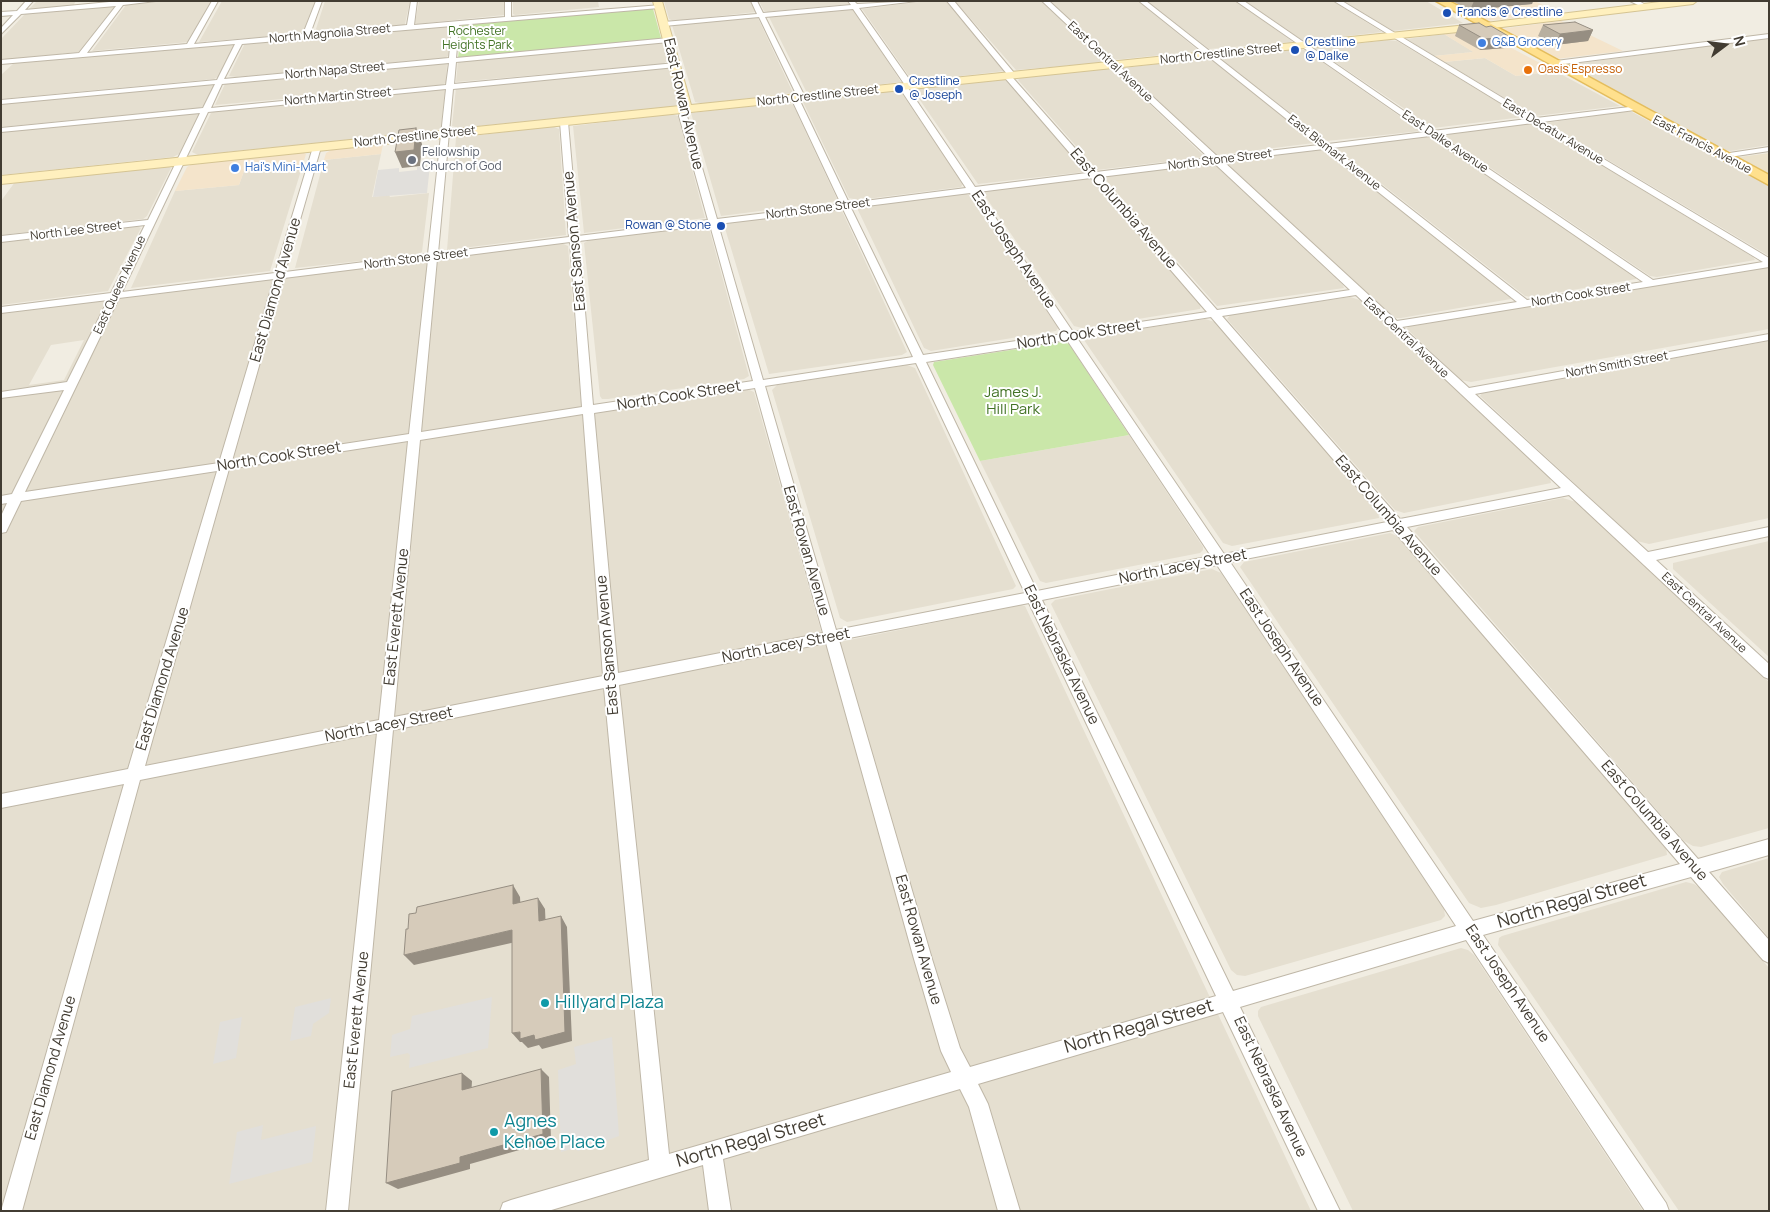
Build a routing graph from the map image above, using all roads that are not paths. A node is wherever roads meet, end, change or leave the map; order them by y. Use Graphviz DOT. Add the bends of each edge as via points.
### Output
graph roads {
  1 [pos="30,1"];
  2 [pos="152,1"];
  3 [pos="215,1"];
  4 [pos="320,1"];
  5 [pos="414,1"];
  6 [pos="508,1"];
  7 [pos="602,1"];
  8 [pos="754,1"];
  9 [pos="914,1"];
  10 [pos="950,1"];
  11 [pos="1045,1"];
  12 [pos="1142,1"];
  13 [pos="1239,1"];
  14 [pos="1337,1"];
  15 [pos="1429,1"];
  16 [pos="1441,1"];
  17 [pos="1634,1"];
  18 [pos="1693,1"];
  19 [pos="122,3"];
  20 [pos="658,3"];
  21 [pos="853,4"];
  22 [pos="1646,7"];
  23 [pos="604,10"];
  24 [pos="19,13"];
  25 [pos="1,14"];
  26 [pos="761,15"];
  27 [pos="508,18"];
  28 [pos="456,23"];
  29 [pos="664,24"];
  30 [pos="410,27"];
  31 [pos="1482,27"];
  32 [pos="1,32"];
  33 [pos="306,36"];
  34 [pos="1394,36"];
  35 [pos="1769,36"];
  36 [pos="669,40"];
  37 [pos="239,42"];
  38 [pos="190,45"];
  39 [pos="1303,45"];
  40 [pos="82,54"];
  41 [pos="1210,55"];
  42 [pos="452,60"];
  43 [pos="5,61"];
  44 [pos="1556,63"];
  45 [pos="676,65"];
  46 [pos="1113,65"];
  47 [pos="1,69"];
  48 [pos="1010,76"];
  49 [pos="220,81"];
  50 [pos="449,87"];
  51 [pos="906,87"];
  52 [pos="798,98"];
  53 [pos="1,102"];
  54 [pos="1635,108"];
  55 [pos="206,110"];
  56 [pos="685,110"];
  57 [pos="1534,121"];
  58 [pos="564,122"];
  59 [pos="1,130"];
  60 [pos="1432,133"];
  61 [pos="444,134"];
  62 [pos="1326,146"];
  63 [pos="318,147"];
  64 [pos="1769,149"];
  65 [pos="1723,156"];
  66 [pos="1215,160"];
  67 [pos="180,162"];
  68 [pos="1094,176"];
  69 [pos="1,180"];
  70 [pos="1769,180"];
  71 [pos="973,190"];
  72 [pos="847,206"];
  73 [pos="150,222"];
  74 [pos="713,222"];
  75 [pos="1,239"];
  76 [pos="575,239"];
  77 [pos="433,257"];
  78 [pos="1769,263"];
  79 [pos="279,275"];
  80 [pos="1651,283"];
  81 [pos="1357,292"];
  82 [pos="115,296"];
  83 [pos="1526,304"];
  84 [pos="1,310"];
  85 [pos="1214,314"];
  86 [pos="1393,325"];
  87 [pos="1070,336"];
  88 [pos="1769,337"];
  89 [pos="919,359"];
  90 [pos="759,383"];
  91 [pos="73,385"];
  92 [pos="1465,392"];
  93 [pos="1,395"];
  94 [pos="589,410"];
  95 [pos="416,436"];
  96 [pos="226,466"];
  97 [pos="1571,490"];
  98 [pos="16,498"];
  99 [pos="1,500"];
  100 [pos="1395,525"];
  101 [pos="1,529"];
  102 [pos="1769,531"];
  103 [pos="1644,558"];
  104 [pos="1222,560"];
  105 [pos="1034,597"];
  106 [pos="830,637"];
  107 [pos="1769,673"];
  108 [pos="611,681"];
  109 [pos="386,726"];
  110 [pos="134,775"];
  111 [pos="1,801"];
  112 [pos="1769,847"];
  113 [pos="1695,868"];
  114 [pos="1471,930"];
  115 [pos="1769,954"];
  116 [pos="1229,1001"];
  117 [pos="965,1079"];
  118 [pos="712,1152"];
  119 [pos="660,1167"];
  120 [pos="11,1211"];
  121 [pos="338,1211"];
  122 [pos="511,1211"];
  123 [pos="720,1211"];
  124 [pos="1009,1211"];
  125 [pos="1329,1211"];
  126 [pos="1658,1211"];
  1 -- 24 [label="street"];
  2 -- 19 [label="street"];
  3 -- 38 [label="street"];
  4 -- 33 [label="street"];
  5 -- 30 [label="street"];
  6 -- 27 [label="street"];
  7 -- 23 [label="street"];
  8 -- 26 [label="street, East Nebraska Avenue"];
  9 -- 21 [label="street"];
  10 -- 48 [label="street, East Columbia Avenue"];
  11 -- 46 [label="street, East Central Avenue"];
  12 -- 41 [label="street, East Bismark Avenue"];
  13 -- 39 [label="street, East Dalke Avenue"];
  14 -- 34 [label="street, East Decatur Avenue"];
  15 -- 31 [label="main road, East Francis Avenue"];
  16 -- 31 [label="main road, East Francis Avenue"];
  17 -- 22 [label="street"];
  18 -- 22 [label="main road, North Crestline Street"];
  19 -- 24 [label="street"];
  19 -- 40 [label="street"];
  20 -- 23 [label="street, North Magnolia Street"];
  20 -- 29 [label="main road, East Rowan Avenue"];
  21 -- 26 [label="street"];
  21 -- 51 [label="street, East Joseph Avenue"];
  22 -- 31 [label="main road, North Crestline Street"];
  23 -- 27 [label="street, North Magnolia Street"];
  24 -- 25 [label="street"];
  24 -- 32 [label="street"];
  26 -- 29 [label="street"];
  26 -- 52 [label="street, East Nebraska Avenue"];
  27 -- 28 [label="street, North Magnolia Street"];
  28 -- 30 [label="street, North Magnolia Street"];
  28 -- 42 [label="street, East Everett Avenue"];
  29 -- 36 [label="main road, East Rowan Avenue"];
  30 -- 33 [label="street, North Magnolia Street"];
  31 -- 34 [label="main road, North Crestline Street"];
  31 -- 44 [label="main road, East Francis Avenue"];
  31 -- 54 [label="main road, East Francis Avenue" via="1546,64"];
  33 -- 37 [label="street, North Magnolia Street"];
  34 -- 39 [label="main road, North Crestline Street"];
  34 -- 57 [label="street, East Decatur Avenue"];
  35 -- 44 [label="street"];
  36 -- 42 [label="street, North Napa Street"];
  36 -- 45 [label="main road, East Rowan Avenue"];
  37 -- 38 [label="street, North Magnolia Street"];
  37 -- 49 [label="street, East Queen Avenue"];
  38 -- 40 [label="street, North Magnolia Street"];
  39 -- 41 [label="main road, North Crestline Street"];
  39 -- 60 [label="street, East Dalke Avenue"];
  40 -- 43 [label="street, North Magnolia Street"];
  41 -- 46 [label="main road, North Crestline Street"];
  41 -- 62 [label="street, East Bismark Avenue"];
  42 -- 49 [label="street, North Napa Street"];
  42 -- 50 [label="street, East Everett Avenue"];
  43 -- 47 [label="street"];
  44 -- 54 [label="main road, East Francis Avenue"];
  45 -- 50 [label="street, North Martin Street"];
  45 -- 56 [label="main road, East Rowan Avenue"];
  46 -- 48 [label="main road, North Crestline Street"];
  46 -- 66 [label="street, East Central Avenue"];
  48 -- 51 [label="main road, North Crestline Street"];
  48 -- 68 [label="street, East Columbia Avenue"];
  49 -- 53 [label="street, North Napa Street"];
  49 -- 55 [label="street, East Queen Avenue"];
  50 -- 55 [label="street, North Martin Street"];
  50 -- 61 [label="street, East Everett Avenue"];
  51 -- 52 [label="main road, North Crestline Street"];
  51 -- 71 [label="street, East Joseph Avenue"];
  52 -- 56 [label="main road, North Crestline Street"];
  52 -- 72 [label="street, East Nebraska Avenue"];
  54 -- 57 [label="street, North Stone Street"];
  54 -- 65 [label="main road, East Francis Avenue"];
  55 -- 59 [label="street, North Martin Street"];
  55 -- 67 [label="street, East Queen Avenue"];
  56 -- 58 [label="main road, North Crestline Street"];
  56 -- 74 [label="street, East Rowan Avenue" via="683,116"];
  57 -- 60 [label="street, North Stone Street"];
  57 -- 78 [label="street, East Decatur Avenue"];
  58 -- 61 [label="main road, North Crestline Street"];
  58 -- 76 [label="street, East Sanson Avenue"];
  60 -- 62 [label="street, North Stone Street"];
  60 -- 80 [label="street, East Dalke Avenue"];
  61 -- 63 [label="main road, North Crestline Street"];
  61 -- 77 [label="street, East Everett Avenue"];
  62 -- 66 [label="street, North Stone Street"];
  62 -- 83 [label="street, East Bismark Avenue"];
  63 -- 67 [label="main road, North Crestline Street"];
  63 -- 79 [label="street, East Diamond Avenue"];
  64 -- 65 [label="street"];
  65 -- 70 [label="main road, East Francis Avenue"];
  66 -- 68 [label="street, North Stone Street"];
  66 -- 81 [label="street, East Central Avenue"];
  67 -- 69 [label="main road, North Crestline Street"];
  67 -- 73 [label="street, East Queen Avenue"];
  68 -- 71 [label="street, North Stone Street"];
  68 -- 85 [label="street, East Columbia Avenue"];
  71 -- 72 [label="street, North Stone Street"];
  71 -- 87 [label="street, East Joseph Avenue"];
  72 -- 74 [label="street, North Stone Street"];
  72 -- 89 [label="street, East Nebraska Avenue"];
  73 -- 75 [label="street, North Lee Street"];
  73 -- 82 [label="street, East Queen Avenue"];
  74 -- 76 [label="street, North Stone Street"];
  74 -- 90 [label="street, East Rowan Avenue"];
  76 -- 77 [label="street, North Stone Street"];
  76 -- 94 [label="street, East Sanson Avenue"];
  77 -- 79 [label="street, North Stone Street"];
  77 -- 95 [label="street, East Everett Avenue"];
  78 -- 80 [label="street, North Cook Street"];
  79 -- 82 [label="street, North Stone Street"];
  79 -- 96 [label="street, East Diamond Avenue"];
  80 -- 83 [label="street, North Cook Street"];
  81 -- 85 [label="street, North Cook Street"];
  81 -- 86 [label="street, East Central Avenue"];
  82 -- 84 [label="street, North Stone Street"];
  82 -- 91 [label="street, East Queen Avenue"];
  83 -- 86 [label="street, North Cook Street"];
  85 -- 87 [label="street, North Cook Street"];
  85 -- 100 [label="street, East Columbia Avenue"];
  86 -- 92 [label="street, East Central Avenue"];
  87 -- 89 [label="street, North Cook Street"];
  87 -- 104 [label="street, East Joseph Avenue"];
  88 -- 92 [label="street, North Smith Street"];
  89 -- 90 [label="street, North Cook Street"];
  89 -- 105 [label="street, East Nebraska Avenue"];
  90 -- 94 [label="street, North Cook Street"];
  90 -- 106 [label="street, East Rowan Avenue"];
  91 -- 93 [label="street"];
  91 -- 98 [label="street, East Queen Avenue"];
  92 -- 97 [label="street, East Central Avenue"];
  94 -- 95 [label="street, North Cook Street"];
  94 -- 108 [label="street, East Sanson Avenue"];
  95 -- 96 [label="street, North Cook Street"];
  95 -- 109 [label="street, East Everett Avenue"];
  96 -- 98 [label="street, North Cook Street"];
  96 -- 110 [label="street, East Diamond Avenue"];
  97 -- 100 [label="street, North Lacey Street"];
  97 -- 103 [label="street, East Central Avenue"];
  98 -- 99 [label="street, North Cook Street"];
  98 -- 101 [label="street, East Queen Avenue"];
  100 -- 104 [label="street, North Lacey Street"];
  100 -- 113 [label="street, East Columbia Avenue"];
  102 -- 103 [label="street"];
  103 -- 107 [label="street, East Central Avenue"];
  104 -- 105 [label="street, North Lacey Street"];
  104 -- 114 [label="street, East Joseph Avenue"];
  105 -- 106 [label="street, North Lacey Street"];
  105 -- 116 [label="street, East Nebraska Avenue"];
  106 -- 108 [label="street, North Lacey Street"];
  106 -- 117 [label="street, East Rowan Avenue" via="948,1042"];
  108 -- 109 [label="street, North Lacey Street"];
  108 -- 119 [label="street, East Sanson Avenue"];
  109 -- 110 [label="street, North Lacey Street"];
  109 -- 121 [label="street, East Everett Avenue"];
  110 -- 111 [label="street, North Lacey Street"];
  110 -- 120 [label="street, East Diamond Avenue"];
  112 -- 113 [label="street, North Regal Street"];
  113 -- 114 [label="street, North Regal Street"];
  113 -- 115 [label="street, East Columbia Avenue"];
  114 -- 116 [label="street, North Regal Street"];
  114 -- 126 [label="street, East Joseph Avenue"];
  116 -- 117 [label="street, North Regal Street"];
  116 -- 125 [label="street, East Nebraska Avenue"];
  117 -- 118 [label="street, North Regal Street"];
  117 -- 124 [label="street, East Rowan Avenue" via="978,1104"];
  118 -- 119 [label="street, North Regal Street"];
  118 -- 123 [label="street"];
  119 -- 122 [label="street, North Regal Street"];
}
